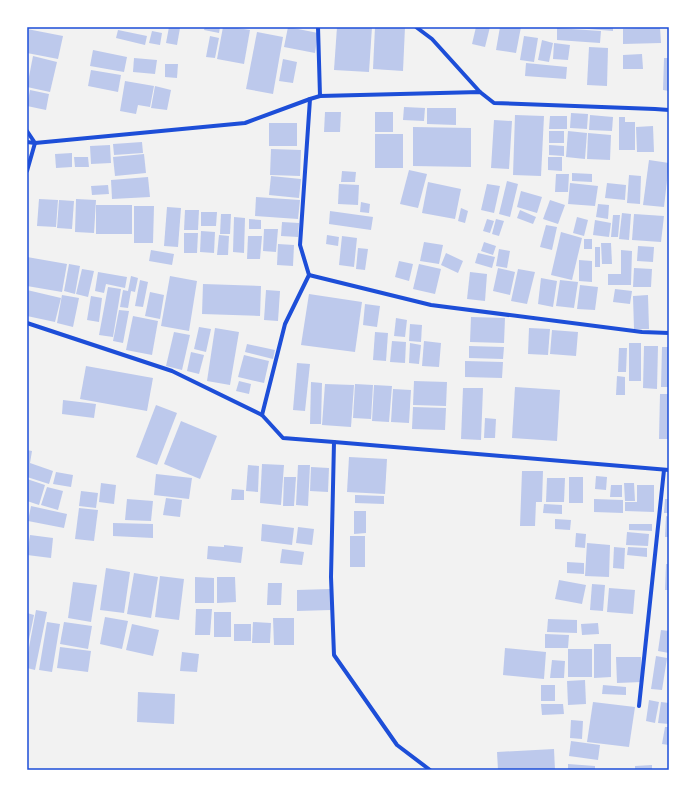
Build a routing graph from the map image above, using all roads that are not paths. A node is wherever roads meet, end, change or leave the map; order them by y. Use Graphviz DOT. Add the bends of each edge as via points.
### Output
graph roads {
  1 [pos="318,27"];
  2 [pos="416,27"];
  3 [pos="480,92"];
  4 [pos="320,96"];
  5 [pos="310,99"];
  6 [pos="669,110"];
  7 [pos="27,131"];
  8 [pos="27,142"];
  9 [pos="36,143"];
  10 [pos="27,171"];
  11 [pos="309,275"];
  12 [pos="27,323"];
  13 [pos="669,333"];
  14 [pos="262,415"];
  15 [pos="334,442"];
  16 [pos="667,470"];
  17 [pos="639,706"];
  18 [pos="430,770"];
  1 -- 4 [label="street"];
  2 -- 3 [label="street" via="432,39"];
  3 -- 4 [label="street"];
  3 -- 6 [label="street" via="494,103"];
  4 -- 5 [label="street"];
  5 -- 9 [label="street" via="245,123"];
  5 -- 11 [label="street" via="300,245"];
  7 -- 9 [label="street"];
  8 -- 9 [label="street"];
  9 -- 10 [label="street"];
  11 -- 13 [label="street" via="431,305 642,332"];
  11 -- 14 [label="street" via="285,324"];
  12 -- 14 [label="street" via="172,371"];
  14 -- 15 [label="street" via="283,438"];
  15 -- 16 [label="street"];
  15 -- 18 [label="street" via="331,577 334,655 397,745"];
  16 -- 17 [label="street"];
}
